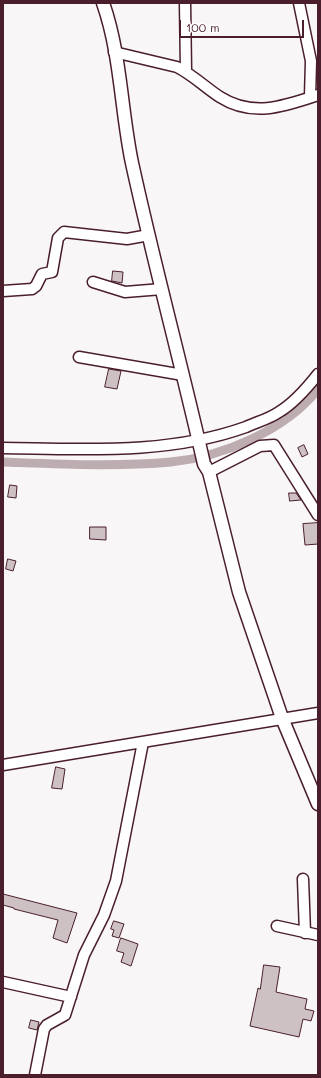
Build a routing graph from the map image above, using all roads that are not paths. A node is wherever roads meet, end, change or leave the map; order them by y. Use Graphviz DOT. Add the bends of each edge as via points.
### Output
graph roads {
  1 [pos="103,3"];
  2 [pos="186,3"];
  3 [pos="299,3"];
  4 [pos="313,45"];
  5 [pos="114,52"];
  6 [pos="186,71"];
  7 [pos="314,96"];
  8 [pos="149,235"];
  9 [pos="93,282"];
  10 [pos="162,288"];
  11 [pos="3,292"];
  12 [pos="79,357"];
  13 [pos="318,374"];
  14 [pos="183,375"];
  15 [pos="200,446"];
  16 [pos="3,448"];
  17 [pos="206,468"];
  18 [pos="318,515"];
  19 [pos="318,713"];
  20 [pos="282,718"];
  21 [pos="143,742"];
  22 [pos="3,764"];
  23 [pos="318,804"];
  24 [pos="303,879"];
  25 [pos="277,926"];
  26 [pos="305,933"];
  27 [pos="318,935"];
  28 [pos="3,982"];
  29 [pos="71,996"];
  30 [pos="35,1075"];
  1 -- 5 [label="street"];
  2 -- 6 [label="street"];
  3 -- 4 [label="street"];
  4 -- 7 [label="street"];
  5 -- 6 [label="street"];
  5 -- 8 [label="street" via="130,151"];
  6 -- 7 [label="street" via="220,97 244,108 280,107"];
  8 -- 10 [label="street"];
  8 -- 11 [label="street" via="127,239 64,232 58,238 52,272 42,274 32,289"];
  9 -- 10 [label="street" via="125,292"];
  10 -- 14 [label="street"];
  12 -- 14 [label="street"];
  13 -- 15 [label="street" via="292,402 270,418"];
  14 -- 15 [label="street"];
  15 -- 16 [label="street"];
  15 -- 17 [label="street"];
  17 -- 18 [label="street" via="260,446 274,445"];
  17 -- 20 [label="street" via="235,581"];
  19 -- 20 [label="street"];
  20 -- 21 [label="street"];
  20 -- 23 [label="street"];
  21 -- 22 [label="street"];
  21 -- 29 [label="street" via="116,882 104,915 84,955"];
  24 -- 26 [label="street"];
  25 -- 26 [label="street"];
  26 -- 27 [label="street"];
  28 -- 29 [label="street"];
  29 -- 30 [label="street" via="65,1015 44,1029"];
}
